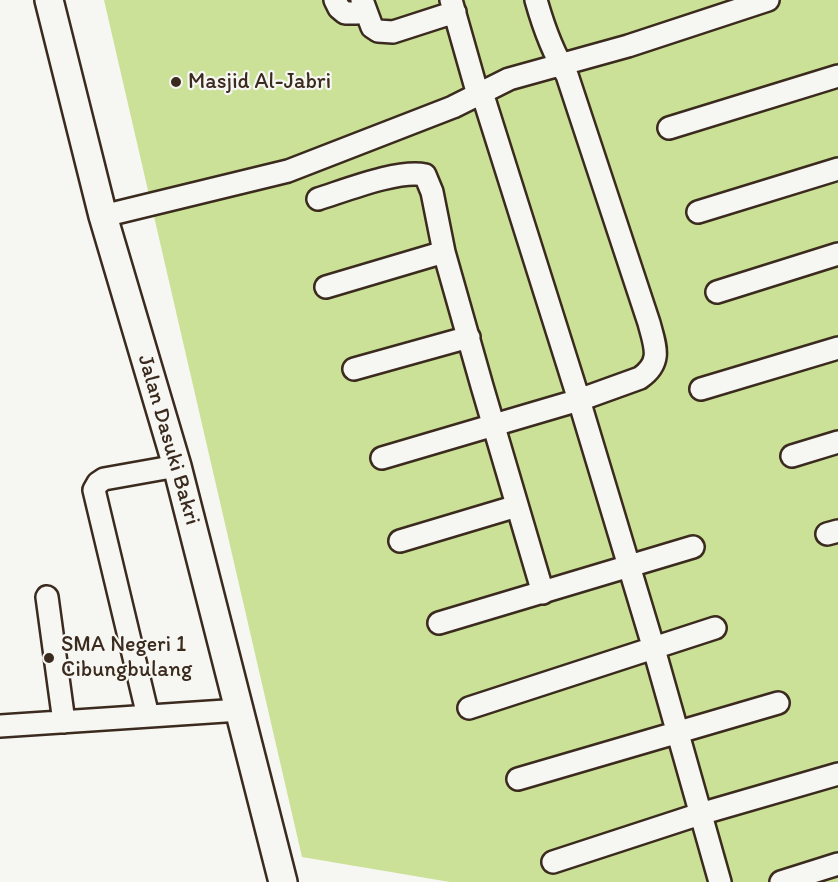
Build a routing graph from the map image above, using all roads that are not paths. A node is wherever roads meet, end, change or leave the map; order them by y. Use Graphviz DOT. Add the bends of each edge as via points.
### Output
graph roads {
  1 [pos="49,0"];
  2 [pos="335,0"];
  3 [pos="537,0"];
  4 [pos="768,0"];
  5 [pos="364,5"];
  6 [pos="453,6"];
  7 [pos="560,64"];
  8 [pos="838,76"];
  9 [pos="478,95"];
  10 [pos="669,128"];
  11 [pos="838,169"];
  12 [pos="318,200"];
  13 [pos="698,212"];
  14 [pos="103,216"];
  15 [pos="444,252"];
  16 [pos="838,254"];
  17 [pos="326,287"];
  18 [pos="717,292"];
  19 [pos="469,337"];
  20 [pos="838,348"];
  21 [pos="354,369"];
  22 [pos="701,388"];
  23 [pos="579,400"];
  24 [pos="493,425"];
  25 [pos="838,442"];
  26 [pos="792,456"];
  27 [pos="382,458"];
  28 [pos="177,466"];
  29 [pos="517,506"];
  30 [pos="400,541"];
  31 [pos="693,547"];
  32 [pos="629,567"];
  33 [pos="543,593"];
  34 [pos="47,597"];
  35 [pos="439,623"];
  36 [pos="715,628"];
  37 [pos="654,649"];
  38 [pos="778,703"];
  39 [pos="469,708"];
  40 [pos="240,710"];
  41 [pos="148,716"];
  42 [pos="64,722"];
  43 [pos="0,726"];
  44 [pos="676,732"];
  45 [pos="838,774"];
  46 [pos="518,779"];
  47 [pos="700,814"];
  48 [pos="553,862"];
  49 [pos="838,864"];
  50 [pos="283,882"];
  51 [pos="720,882"];
  52 [pos="781,882"];
  1 -- 14 [label="main road, Jalan Dasuki Bakri"];
  2 -- 5 [label="street" via="345,13 358,12"];
  3 -- 7 [label="street"];
  4 -- 7 [label="street"];
  5 -- 6 [label="street" via="372,27 384,32 393,32"];
  6 -- 9 [label="street"];
  7 -- 9 [label="street" via="509,79"];
  7 -- 23 [label="street" via="567,75 656,352 655,363 640,378"];
  8 -- 10 [label="street"];
  9 -- 14 [label="street" via="288,171"];
  9 -- 23 [label="street" via="485,102"];
  11 -- 13 [label="street"];
  12 -- 15 [label="street" via="394,177 424,175 432,192"];
  14 -- 28 [label="main road, Jalan Dasuki Bakri"];
  15 -- 17 [label="street"];
  15 -- 19 [label="street"];
  16 -- 18 [label="street"];
  19 -- 21 [label="street"];
  19 -- 24 [label="street"];
  20 -- 22 [label="street"];
  23 -- 24 [label="street"];
  23 -- 32 [label="street"];
  24 -- 27 [label="street"];
  24 -- 29 [label="street"];
  25 -- 26 [label="street"];
  28 -- 40 [label="main road, Jalan Dasuki Bakri"];
  28 -- 41 [label="street" via="104,479 94,490"];
  29 -- 30 [label="street"];
  29 -- 33 [label="street"];
  31 -- 32 [label="street"];
  32 -- 33 [label="street"];
  32 -- 37 [label="street"];
  33 -- 35 [label="street"];
  34 -- 42 [label="street"];
  36 -- 37 [label="street"];
  37 -- 39 [label="street"];
  37 -- 44 [label="street"];
  38 -- 44 [label="street"];
  40 -- 41 [label="street"];
  40 -- 50 [label="main road, Jalan Dasuki Bakri"];
  41 -- 42 [label="street"];
  42 -- 43 [label="street"];
  44 -- 46 [label="street"];
  44 -- 47 [label="street"];
  45 -- 47 [label="street"];
  47 -- 48 [label="street"];
  47 -- 51 [label="street"];
  49 -- 52 [label="street"];
}
